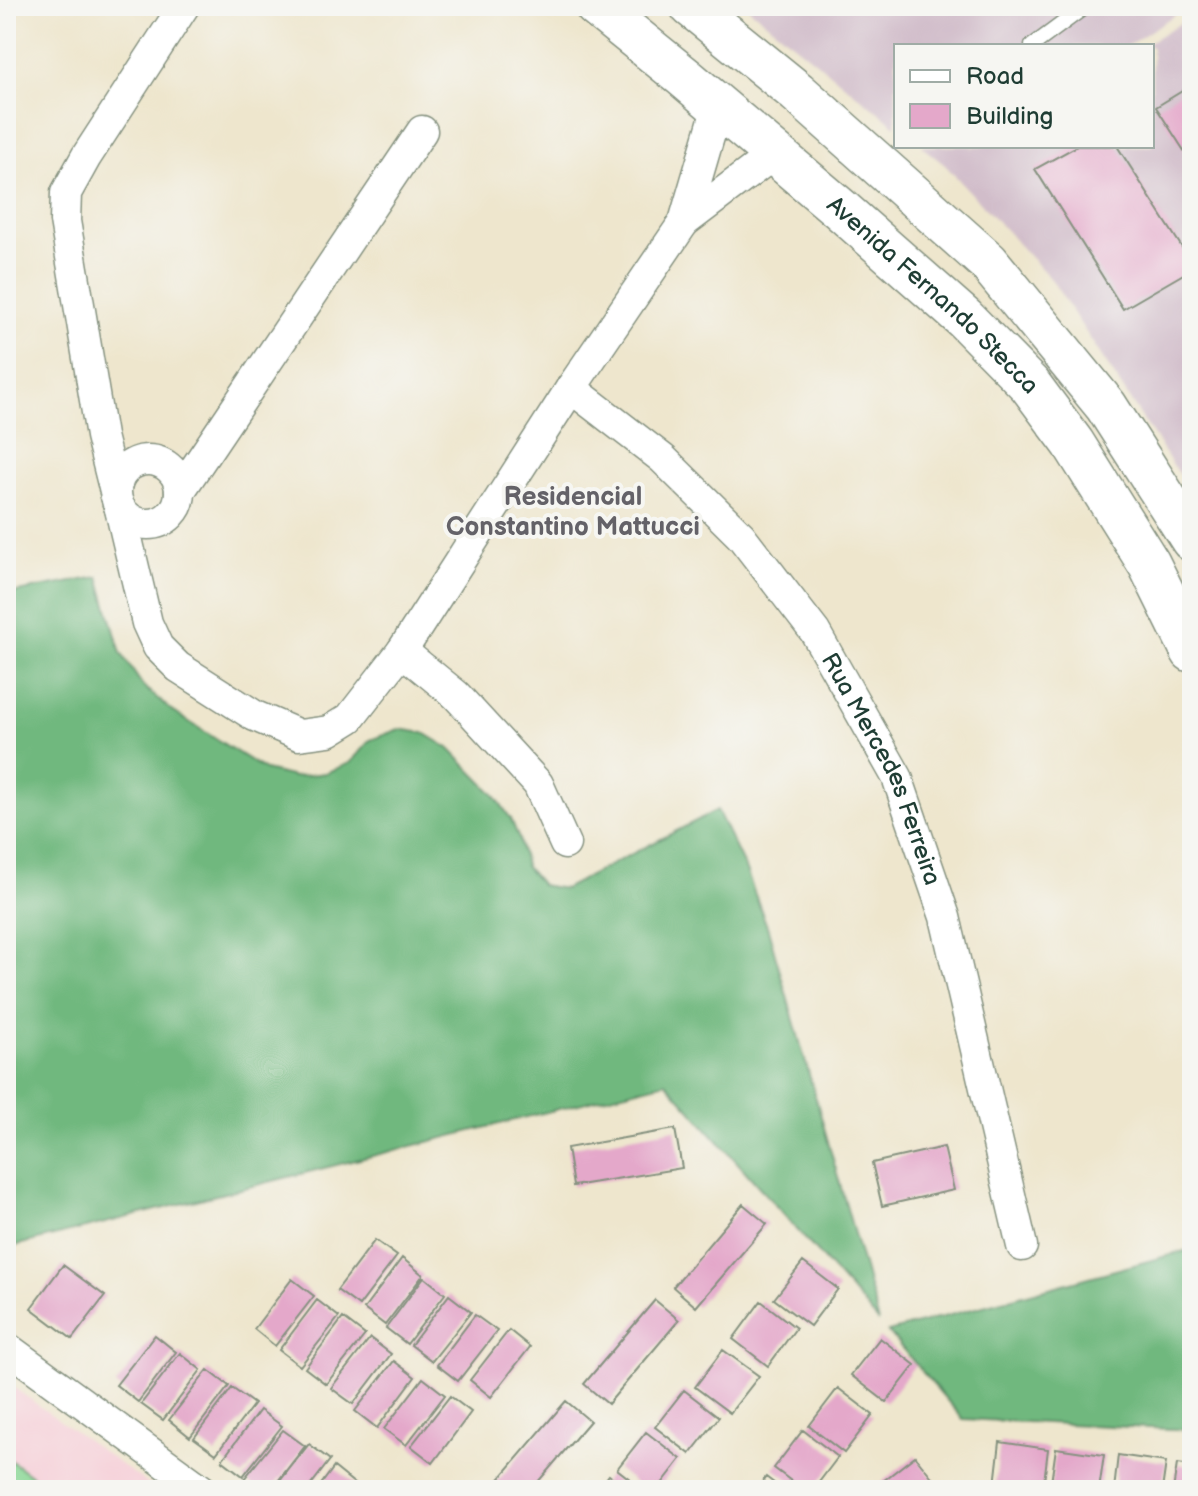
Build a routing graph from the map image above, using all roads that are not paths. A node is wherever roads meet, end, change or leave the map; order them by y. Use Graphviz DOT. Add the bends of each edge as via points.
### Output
graph roads {
  1 [pos="184,6"];
  2 [pos="596,6"];
  3 [pos="691,6"];
  4 [pos="1086,6"];
  5 [pos="1035,44"];
  6 [pos="832,123"];
  7 [pos="745,129"];
  8 [pos="422,131"];
  9 [pos="684,222"];
  10 [pos="571,388"];
  11 [pos="101,436"];
  12 [pos="166,483"];
  13 [pos="118,502"];
  14 [pos="1192,540"];
  15 [pos="134,576"];
  16 [pos="402,651"];
  17 [pos="1192,651"];
  18 [pos="565,844"];
  19 [pos="1022,1246"];
  20 [pos="6,1347"];
  21 [pos="202,1490"];
  1 -- 11 [label="street" via="66,193 65,221"];
  2 -- 7 [label="main road, Avenida Fernando Stecca"];
  3 -- 6 [label="main road, Avenida Fernando Stecca"];
  4 -- 5 [label="lane"];
  6 -- 7 [label="main road" via="771,99 760,104"];
  6 -- 14 [label="main road, Avenida Fernando Stecca" via="882,158 988,262 1106,406"];
  7 -- 9 [label="street"];
  7 -- 9 [label="street"];
  7 -- 17 [label="main road, Avenida Fernando Stecca" via="965,319 1030,385 1149,564"];
  8 -- 12 [label="street" via="216,441"];
  9 -- 10 [label="street"];
  10 -- 16 [label="street"];
  10 -- 19 [label="street, Rua Mercedes Ferreira" via="663,459 741,536 815,632 897,777 945,917"];
  11 -- 12 [label="street"];
  11 -- 13 [label="street"];
  12 -- 13 [label="street" via="132,464 119,477"];
  12 -- 13 [label="street" via="148,524 128,516"];
  12 -- 15 [label="street"];
  13 -- 15 [label="street"];
  15 -- 16 [label="street" via="158,647 178,667 255,716 299,735 329,731 350,718"];
  16 -- 18 [label="street" via="456,695 538,784"];
  20 -- 21 [label="street"];
}
